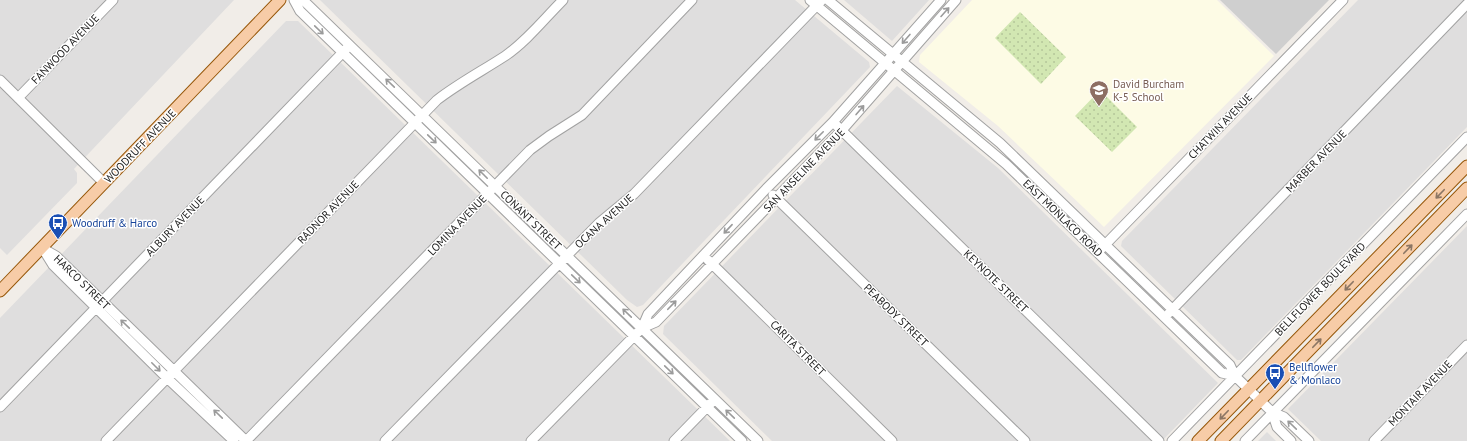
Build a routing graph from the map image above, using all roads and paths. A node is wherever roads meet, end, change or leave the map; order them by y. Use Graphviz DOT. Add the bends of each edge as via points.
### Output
graph roads {
  1 [pos="113,0"];
  2 [pos="280,0"];
  3 [pos="294,0"];
  4 [pos="303,0"];
  5 [pos="563,0"];
  6 [pos="692,0"];
  7 [pos="828,0"];
  8 [pos="941,0"];
  9 [pos="956,0"];
  10 [pos="1343,0"];
  11 [pos="816,2"];
  12 [pos="1467,4"];
  13 [pos="350,44"];
  14 [pos="342,52"];
  15 [pos="893,54"];
  16 [pos="901,61"];
  17 [pos="886,64"];
  18 [pos="894,70"];
  19 [pos="0,80"];
  20 [pos="18,98"];
  21 [pos="423,115"];
  22 [pos="833,122"];
  23 [pos="415,123"];
  24 [pos="842,130"];
  25 [pos="1467,136"];
  26 [pos="1467,166"];
  27 [pos="104,183"];
  28 [pos="495,186"];
  29 [pos="1467,188"];
  30 [pos="766,189"];
  31 [pos="488,193"];
  32 [pos="776,198"];
  33 [pos="1467,214"];
  34 [pos="1105,244"];
  35 [pos="42,248"];
  36 [pos="1098,252"];
  37 [pos="567,255"];
  38 [pos="704,256"];
  39 [pos="559,263"];
  40 [pos="712,264"];
  41 [pos="0,291"];
  42 [pos="99,305"];
  43 [pos="1173,309"];
  44 [pos="1165,317"];
  45 [pos="642,328"];
  46 [pos="634,336"];
  47 [pos="1467,345"];
  48 [pos="171,375"];
  49 [pos="1235,376"];
  50 [pos="1249,389"];
  51 [pos="715,399"];
  52 [pos="1261,401"];
  53 [pos="0,407"];
  54 [pos="707,407"];
  55 [pos="1272,412"];
  56 [pos="106,441"];
  57 [pos="234,441"];
  58 [pos="246,441"];
  59 [pos="385,441"];
  60 [pos="531,441"];
  61 [pos="674,441"];
  62 [pos="742,441"];
  63 [pos="758,441"];
  64 [pos="892,441"];
  65 [pos="1025,441"];
  66 [pos="1159,441"];
  67 [pos="1172,441"];
  68 [pos="1198,441"];
  69 [pos="1221,441"];
  70 [pos="1245,441"];
  71 [pos="1291,441"];
  72 [pos="1309,441"];
  73 [pos="1374,441"];
  1 -- 20 [label="street, FANWOOD AVENUE"];
  2 -- 27 [label="main road, WOODRUFF AVENUE"];
  3 -- 14 [label="street, CONANT STREET, one-way" via="300,11"];
  4 -- 13 [label="street, CONANT STREET"];
  5 -- 21 [label="street, RADNOR AVENUE" via="527,38 506,55 458,84"];
  6 -- 28 [label="street, LOMINA AVENUE" via="582,115 536,145"];
  7 -- 15 [label="street, EAST MONLACO ROAD"];
  8 -- 15 [label="street, SAN ANSELINE AVENUE, one-way"];
  16 -- 9 [label="street, SAN ANSELINE AVENUE, one-way"];
  10 -- 34 [label="street, CHATWIN AVENUE"];
  11 -- 17 [label="street, EAST MONLACO ROAD"];
  11 -- 37 [label="street, OCANA AVENUE" via="634,194 599,223"];
  12 -- 43 [label="street, MARBER AVENUE"];
  13 -- 14 [label="street, ALBURY AVENUE"];
  21 -- 13 [label="street, CONANT STREET, one-way"];
  14 -- 23 [label="street, CONANT STREET"];
  14 -- 42 [label="street, ALBURY AVENUE"];
  15 -- 16 [label="street, EAST MONLACO ROAD"];
  15 -- 17 [label="street, SAN ANSELINE AVENUE"];
  16 -- 18 [label="street, SAN ANSELINE AVENUE"];
  16 -- 34 [label="street, EAST MONLACO ROAD" via="1000,143"];
  17 -- 18 [label="street, EAST MONLACO ROAD"];
  17 -- 22 [label="street, SAN ANSELINE AVENUE"];
  24 -- 18 [label="street, SAN ANSELINE AVENUE, one-way"];
  18 -- 36 [label="street, EAST MONLACO ROAD" via="1006,164"];
  19 -- 20 [label="street"];
  20 -- 27 [label="street"];
  21 -- 23 [label="street, RADNOR AVENUE"];
  28 -- 21 [label="street, CONANT STREET, one-way"];
  22 -- 24 [label="street, KEYNOTE STREET"];
  22 -- 30 [label="street, SAN ANSELINE AVENUE, one-way"];
  23 -- 31 [label="street, CONANT STREET, one-way"];
  23 -- 48 [label="street, RADNOR AVENUE"];
  24 -- 32 [label="street, SAN ANSELINE AVENUE"];
  24 -- 66 [label="street, KEYNOTE STREET"];
  25 -- 49 [label="street, BELLFLOWER BOULEVARD"];
  26 -- 50 [label="main road, BELLFLOWER BOULEVARD, one-way"];
  27 -- 35 [label="main road, WOODRUFF AVENUE"];
  28 -- 31 [label="street, LOMINA AVENUE"];
  28 -- 37 [label="street, CONANT STREET"];
  52 -- 29 [label="main road, one-way"];
  30 -- 32 [label="street, PEABODY STREET"];
  30 -- 38 [label="street, SAN ANSELINE AVENUE, one-way"];
  31 -- 39 [label="street, CONANT STREET"];
  31 -- 58 [label="street, LOMINA AVENUE"];
  32 -- 40 [label="street, SAN ANSELINE AVENUE"];
  32 -- 65 [label="street, PEABODY STREET"];
  33 -- 55 [label="street"];
  34 -- 36 [label="street, CHATWIN AVENUE"];
  34 -- 43 [label="street, EAST MONLACO ROAD"];
  35 -- 41 [label="main road, WOODRUFF AVENUE"];
  35 -- 42 [label="street, HARCO STREET" via="56,256"];
  36 -- 44 [label="street, EAST MONLACO ROAD"];
  37 -- 39 [label="street, OCANA AVENUE"];
  45 -- 37 [label="street, CONANT STREET, one-way"];
  38 -- 40 [label="street, CARITA STREET"];
  38 -- 45 [label="street, SAN ANSELINE AVENUE" via="648,314"];
  39 -- 46 [label="street, CONANT STREET, one-way"];
  39 -- 59 [label="street, OCANA AVENUE"];
  45 -- 40 [label="street, SAN ANSELINE AVENUE, one-way" via="656,322"];
  40 -- 64 [label="street, CARITA STREET"];
  42 -- 48 [label="street, HARCO STREET"];
  42 -- 53 [label="street, ALBURY AVENUE"];
  43 -- 44 [label="street, MARBER AVENUE"];
  43 -- 49 [label="street, EAST MONLACO ROAD" via="1230,365"];
  44 -- 49 [label="street, EAST MONLACO ROAD" via="1222,373"];
  45 -- 46 [label="street, SAN ANSELINE AVENUE"];
  45 -- 51 [label="street, CONANT STREET"];
  46 -- 54 [label="street, CONANT STREET, one-way"];
  46 -- 60 [label="street, SAN ANSELINE AVENUE"];
  47 -- 73 [label="street, MONTAIR AVENUE"];
  48 -- 56 [label="street, RADNOR AVENUE"];
  48 -- 57 [label="street, HARCO STREET"];
  58 -- 48 [label="street, HARCO STREET, one-way"];
  49 -- 50 [label="street, EAST MONLACO ROAD"];
  49 -- 67 [label="street, BELLFLOWER BOULEVARD"];
  50 -- 52 [label="street, EAST MONLACO ROAD"];
  50 -- 68 [label="main road, BELLFLOWER BOULEVARD, one-way"];
  51 -- 54 [label="street"];
  63 -- 51 [label="street, CONANT STREET, one-way"];
  52 -- 55 [label="street, EAST MONLACO ROAD"];
  52 -- 69 [label="main road"];
  54 -- 61 [label="street"];
  54 -- 62 [label="street, CONANT STREET"];
  55 -- 70 [label="street"];
  55 -- 71 [label="street" via="1277,427"];
  72 -- 55 [label="street, EAST MONLACO ROAD, one-way" via="1284,417"];
}
